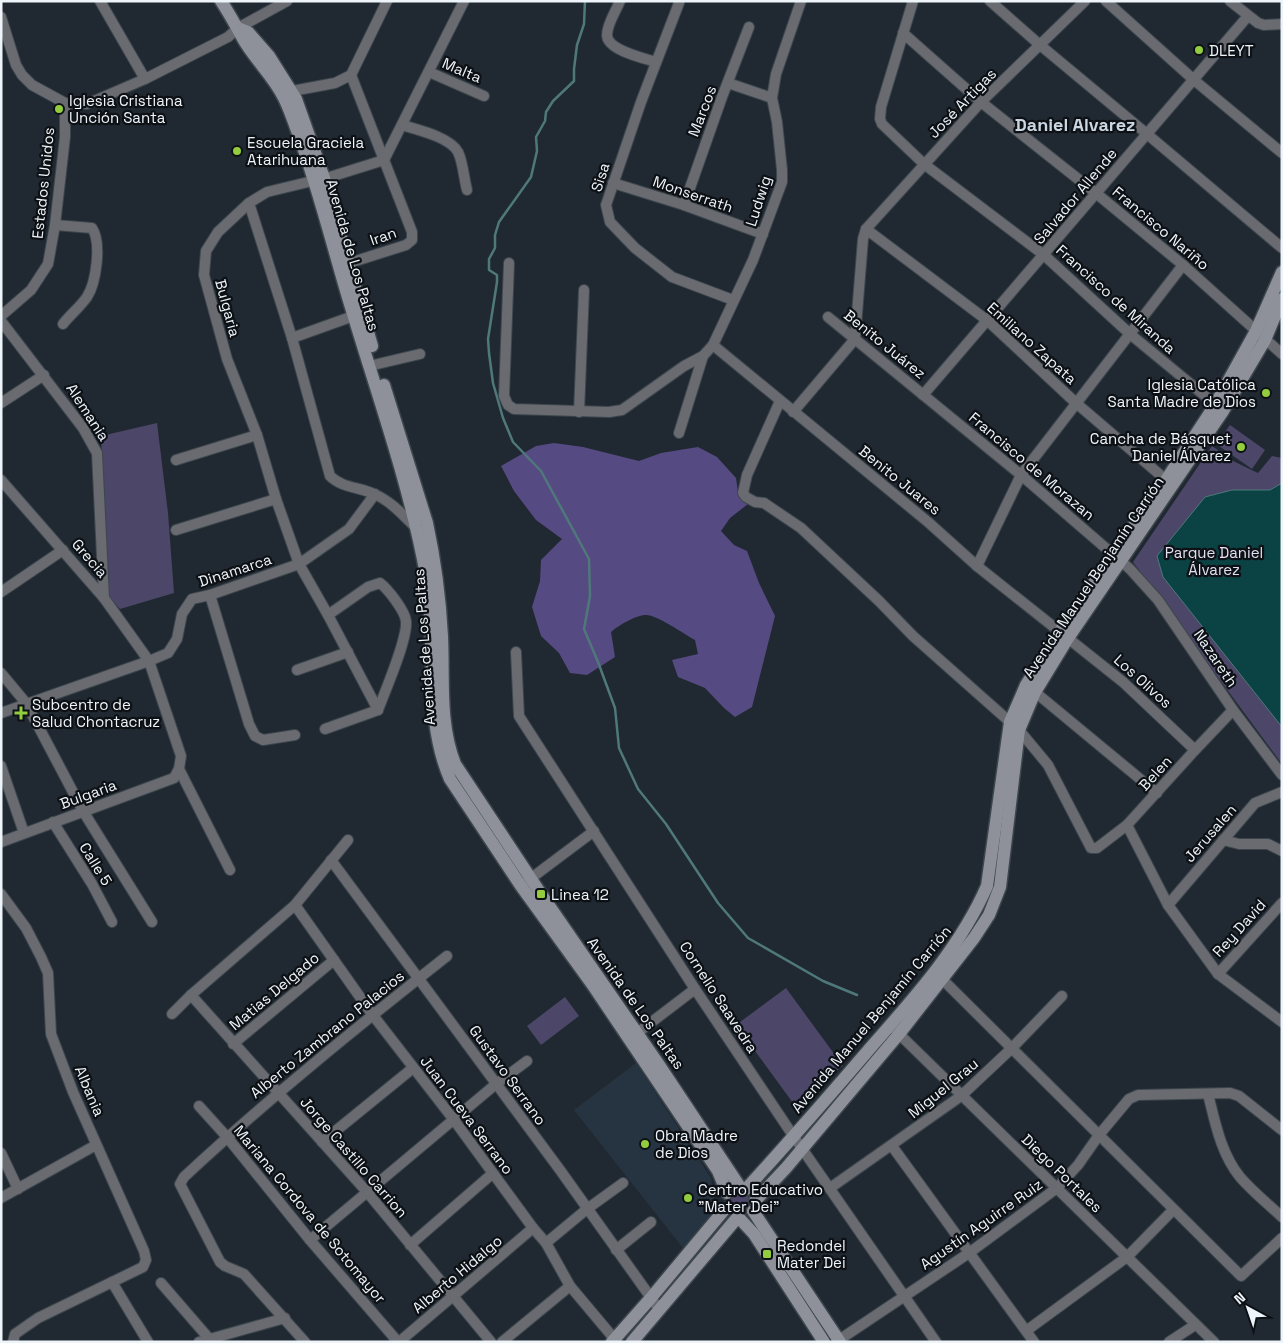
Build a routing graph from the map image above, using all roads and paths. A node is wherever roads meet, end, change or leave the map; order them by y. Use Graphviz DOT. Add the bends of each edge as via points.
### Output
graph roads {
  1 [pos="100,1"];
  2 [pos="221,1"];
  3 [pos="287,1"];
  4 [pos="386,1"];
  5 [pos="464,1"];
  6 [pos="620,1"];
  7 [pos="801,1"];
  8 [pos="913,1"];
  9 [pos="990,1"];
  10 [pos="1085,1"];
  11 [pos="1106,1"];
  12 [pos="1230,1"];
  13 [pos="680,2"];
  14 [pos="1248,16"];
  15 [pos="1,18"];
  16 [pos="1282,24"];
  17 [pos="749,27"];
  18 [pos="238,28"];
  19 [pos="903,33"];
  20 [pos="1040,45"];
  21 [pos="656,62"];
  22 [pos="429,72"];
  23 [pos="351,75"];
  24 [pos="145,79"];
  25 [pos="1194,80"];
  26 [pos="728,83"];
  27 [pos="292,90"];
  28 [pos="484,96"];
  29 [pos="772,98"];
  30 [pos="981,102"];
  31 [pos="65,103"];
  32 [pos="402,125"];
  33 [pos="1148,134"];
  34 [pos="1282,153"];
  35 [pos="384,160"];
  36 [pos="924,164"];
  37 [pos="320,179"];
  38 [pos="613,184"];
  39 [pos="467,190"];
  40 [pos="1097,194"];
  41 [pos="249,203"];
  42 [pos="684,205"];
  43 [pos="55,225"];
  44 [pos="866,229"];
  45 [pos="763,234"];
  46 [pos="1282,248"];
  47 [pos="1044,256"];
  48 [pos="509,263"];
  49 [pos="343,264"];
  50 [pos="1183,265"];
  51 [pos="1282,272"];
  52 [pos="584,290"];
  53 [pos="1282,299"];
  54 [pos="733,300"];
  55 [pos="358,315"];
  56 [pos="1,316"];
  57 [pos="828,316"];
  58 [pos="1,321"];
  59 [pos="988,321"];
  60 [pos="63,324"];
  61 [pos="1130,334"];
  62 [pos="1261,336"];
  63 [pos="292,338"];
  64 [pos="855,339"];
  65 [pos="713,345"];
  66 [pos="420,354"];
  67 [pos="1282,354"];
  68 [pos="703,356"];
  69 [pos="373,365"];
  70 [pos="44,375"];
  71 [pos="923,395"];
  72 [pos="780,401"];
  73 [pos="1076,402"];
  74 [pos="1,403"];
  75 [pos="1219,408"];
  76 [pos="579,412"];
  77 [pos="793,412"];
  78 [pos="679,433"];
  79 [pos="257,436"];
  80 [pos="176,460"];
  81 [pos="1021,475"];
  82 [pos="1,480"];
  83 [pos="1169,483"];
  84 [pos="5,491"];
  85 [pos="375,494"];
  86 [pos="276,499"];
  87 [pos="176,530"];
  88 [pos="423,530"];
  89 [pos="63,550"];
  90 [pos="1117,557"];
  91 [pos="300,564"];
  92 [pos="978,566"];
  93 [pos="1,592"];
  94 [pos="210,595"];
  95 [pos="104,598"];
  96 [pos="328,615"];
  97 [pos="1064,634"];
  98 [pos="348,652"];
  99 [pos="516,652"];
  100 [pos="149,661"];
  101 [pos="297,670"];
  102 [pos="1,674"];
  103 [pos="1035,692"];
  104 [pos="26,703"];
  105 [pos="378,710"];
  106 [pos="1233,710"];
  107 [pos="1,713"];
  108 [pos="1015,726"];
  109 [pos="325,729"];
  110 [pos="295,735"];
  111 [pos="1195,750"];
  112 [pos="1,766"];
  113 [pos="180,769"];
  114 [pos="1282,775"];
  115 [pos="1282,792"];
  116 [pos="1157,793"];
  117 [pos="84,811"];
  118 [pos="53,822"];
  119 [pos="1128,825"];
  120 [pos="594,831"];
  121 [pos="24,833"];
  122 [pos="348,840"];
  123 [pos="1223,840"];
  124 [pos="1,842"];
  125 [pos="1282,851"];
  126 [pos="331,860"];
  127 [pos="230,870"];
  128 [pos="526,882"];
  129 [pos="1,894"];
  130 [pos="1282,903"];
  131 [pos="295,905"];
  132 [pos="1168,905"];
  133 [pos="112,922"];
  134 [pos="152,922"];
  135 [pos="447,956"];
  136 [pos="334,960"];
  137 [pos="1218,974"];
  138 [pos="938,975"];
  139 [pos="419,978"];
  140 [pos="695,989"];
  141 [pos="191,995"];
  142 [pos="1062,996"];
  143 [pos="172,1014"];
  144 [pos="372,1014"];
  145 [pos="1282,1022"];
  146 [pos="894,1030"];
  147 [pos="633,1037"];
  148 [pos="233,1044"];
  149 [pos="1011,1049"];
  150 [pos="527,1062"];
  151 [pos="413,1068"];
  152 [pos="496,1084"];
  153 [pos="278,1093"];
  154 [pos="1208,1094"];
  155 [pos="961,1096"];
  156 [pos="199,1106"];
  157 [pos="454,1120"];
  158 [pos="1282,1130"];
  159 [pos="1099,1135"];
  160 [pos="227,1137"];
  161 [pos="794,1137"];
  162 [pos="322,1142"];
  163 [pos="706,1144"];
  164 [pos="96,1145"];
  165 [pos="892,1146"];
  166 [pos="802,1149"];
  167 [pos="1,1153"];
  168 [pos="492,1174"];
  169 [pos="623,1183"];
  170 [pos="743,1188"];
  171 [pos="830,1188"];
  172 [pos="1057,1188"];
  173 [pos="18,1189"];
  174 [pos="367,1192"];
  175 [pos="727,1194"];
  176 [pos="1,1198"];
  177 [pos="754,1206"];
  178 [pos="587,1209"];
  179 [pos="725,1209"];
  180 [pos="1173,1210"];
  181 [pos="1282,1217"];
  182 [pos="738,1218"];
  183 [pos="650,1222"];
  184 [pos="533,1228"];
  185 [pos="1282,1238"];
  186 [pos="310,1240"];
  187 [pos="546,1243"];
  188 [pos="410,1245"];
  189 [pos="616,1250"];
  190 [pos="970,1253"];
  191 [pos="1126,1257"];
  192 [pos="112,1282"];
  193 [pos="161,1283"];
  194 [pos="570,1286"];
  195 [pos="905,1296"];
  196 [pos="453,1298"];
  197 [pos="650,1299"];
  198 [pos="659,1310"];
  199 [pos="285,1318"];
  200 [pos="1195,1325"];
  201 [pos="1026,1331"];
  202 [pos="207,1341"];
  203 [pos="614,1341"];
  204 [pos="838,1341"];
  205 [pos="13,1342"];
  206 [pos="148,1342"];
  207 [pos="305,1342"];
  208 [pos="398,1342"];
  209 [pos="491,1342"];
  210 [pos="502,1342"];
  211 [pos="632,1342"];
  212 [pos="824,1342"];
  213 [pos="936,1342"];
  214 [pos="1034,1342"];
  215 [pos="1169,1342"];
  216 [pos="1214,1342"];
  1 -- 24 [label="street"];
  2 -- 18 [label="main road, Avenida de Los Paltas"];
  3 -- 18 [label="street"];
  4 -- 23 [label="street"];
  5 -- 22 [label="street"];
  6 -- 21 [label="street" via="607,33 608,40 614,47"];
  7 -- 29 [label="street, Ludwig" via="776,74"];
  8 -- 19 [label="street"];
  9 -- 20 [label="street"];
  10 -- 20 [label="street, José Artigas"];
  11 -- 25 [label="street"];
  12 -- 14 [label="street"];
  13 -- 21 [label="street, Sisa"];
  14 -- 16 [label="street" via="1260,24"];
  14 -- 25 [label="street, Salvador Allende"];
  15 -- 31 [label="street" via="22,75 32,85"];
  17 -- 26 [label="street, Marcos"];
  18 -- 24 [label="street" via="228,37"];
  18 -- 27 [label="main road, Avenida de Los Paltas" via="248,32 269,56"];
  18 -- 37 [label="main road, Avenida de Los Paltas" via="284,98"];
  19 -- 30 [label="street, Francisco Nariño"];
  19 -- 36 [label="street, Francisco de Miranda" via="880,118 882,124"];
  20 -- 30 [label="street, José Artigas"];
  20 -- 33 [label="street"];
  21 -- 38 [label="street, Sisa"];
  22 -- 28 [label="street, Malta"];
  22 -- 32 [label="street"];
  23 -- 27 [label="street" via="335,83"];
  23 -- 35 [label="street"];
  24 -- 31 [label="street" via="87,104"];
  25 -- 33 [label="street, Salvador Allende"];
  25 -- 34 [label="street"];
  26 -- 29 [label="street"];
  26 -- 42 [label="street, Marcos"];
  27 -- 37 [label="main road, Avenida de Los Paltas"];
  29 -- 45 [label="street, Ludwig" via="782,182"];
  30 -- 36 [label="street, José Artigas"];
  30 -- 40 [label="street, Francisco Nariño"];
  31 -- 43 [label="street, Estados Unidos" via="65,137"];
  32 -- 35 [label="street"];
  32 -- 39 [label="street" via="453,145"];
  33 -- 40 [label="street, Salvador Allende"];
  33 -- 46 [label="street"];
  35 -- 37 [label="street, Bulgaria"];
  35 -- 49 [label="street, Iran" via="412,232 412,240 406,245"];
  36 -- 44 [label="street, José Artigas"];
  36 -- 47 [label="street, Francisco de Miranda"];
  37 -- 41 [label="street, Bulgaria" via="268,192"];
  37 -- 49 [label="main road, Avenida de Los Paltas"];
  38 -- 42 [label="street, Monserrath"];
  38 -- 54 [label="street, Sisa" via="606,205 610,222 635,248 672,277"];
  40 -- 47 [label="street, Salvador Allende"];
  40 -- 50 [label="street, Francisco Nariño"];
  41 -- 63 [label="street"];
  41 -- 79 [label="street, Bulgaria" via="218,232 206,251 204,275 227,359"];
  42 -- 45 [label="street, Monserrath"];
  43 -- 56 [label="street, Estados Unidos" via="48,264 31,290"];
  43 -- 60 [label="street" via="92,228 96,250 96,272 87,297"];
  44 -- 59 [label="street, Emiliano Zapata"];
  44 -- 64 [label="street"];
  45 -- 54 [label="street, Ludwig"];
  47 -- 59 [label="street, Salvador Allende"];
  47 -- 61 [label="street, Francisco de Miranda"];
  48 -- 76 [label="street" via="504,396 508,405 514,409"];
  49 -- 55 [label="main road, Avenida de Los Paltas"];
  50 -- 61 [label="street"];
  50 -- 62 [label="street, Francisco Nariño"];
  51 -- 62 [label="main road, Avenida Manuel Benjamín Carrión"];
  52 -- 76 [label="street"];
  53 -- 62 [label="main road, Avenida Manuel Benjamín Carrión"];
  54 -- 65 [label="street, Ludwig"];
  55 -- 63 [label="street"];
  55 -- 69 [label="main road, Avenida de Los Paltas"];
  57 -- 64 [label="street, Benito Juárez"];
  58 -- 70 [label="street, Alemania"];
  59 -- 71 [label="street, Salvador Allende"];
  59 -- 73 [label="street, Emiliano Zapata"];
  61 -- 73 [label="street"];
  61 -- 75 [label="street, Francisco de Miranda"];
  62 -- 67 [label="street, Francisco Nariño"];
  62 -- 75 [label="main road, Avenida Manuel Benjamín Carrión"];
  63 -- 85 [label="street" via="330,476 340,483"];
  64 -- 71 [label="street, Benito Juárez"];
  64 -- 77 [label="street"];
  65 -- 68 [label="street, Ludwig"];
  65 -- 72 [label="street, Benito Juares"];
  66 -- 69 [label="street"];
  68 -- 76 [label="street" via="622,410"];
  68 -- 78 [label="street"];
  69 -- 88 [label="main road, Avenida de Los Paltas"];
  70 -- 74 [label="street"];
  70 -- 95 [label="street, Alemania" via="97,453"];
  71 -- 81 [label="street, Francisco de Morazan"];
  72 -- 77 [label="street, Benito Juares"];
  72 -- 108 [label="street" via="745,481 743,493 801,528 913,636"];
  73 -- 81 [label="street"];
  73 -- 83 [label="street, Emiliano Zapata"];
  75 -- 83 [label="main road, Avenida Manuel Benjamín Carrión"];
  77 -- 92 [label="street, Benito Juares"];
  79 -- 80 [label="street"];
  79 -- 86 [label="street, Bulgaria"];
  81 -- 90 [label="street, Francisco de Morazan"];
  81 -- 92 [label="street"];
  82 -- 84 [label="street, Grecia"];
  83 -- 90 [label="main road, Avenida Manuel Benjamín Carrión"];
  84 -- 89 [label="street, Grecia"];
  85 -- 88 [label="street"];
  85 -- 91 [label="street, Dinamarca" via="349,529"];
  86 -- 87 [label="street"];
  86 -- 91 [label="street, Bulgaria"];
  88 -- 128 [label="main road, Avenida de Los Paltas" via="438,589 442,698 448,746 455,764"];
  89 -- 93 [label="street"];
  89 -- 95 [label="street, Grecia"];
  90 -- 97 [label="main road, Avenida Manuel Benjamín Carrión"];
  90 -- 106 [label="street, Nazareth" via="1158,600"];
  91 -- 94 [label="street, Dinamarca"];
  91 -- 96 [label="street, Bulgaria"];
  92 -- 97 [label="street, Benito Juares"];
  94 -- 100 [label="street, Dinamarca" via="192,599 182,614 177,639 168,653"];
  94 -- 110 [label="street" via="255,736 263,740"];
  95 -- 100 [label="street, Grecia"];
  96 -- 98 [label="street, Bulgaria"];
  96 -- 105 [label="street" via="368,587 380,583 406,619 405,635"];
  97 -- 103 [label="main road, Avenida Manuel Benjamín Carrión"];
  97 -- 108 [label="main road, Avenida Manuel Benjamín Carrión" via="1026,685"];
  97 -- 111 [label="street, Los Olivos" via="1123,682"];
  98 -- 101 [label="street"];
  98 -- 105 [label="street, Bulgaria"];
  99 -- 120 [label="street, Cornelio Saavedra" via="520,716"];
  100 -- 104 [label="street, Dinamarca"];
  100 -- 113 [label="street, Grecia" via="181,756"];
  102 -- 104 [label="street"];
  103 -- 108 [label="main road, Avenida Manuel Benjamín Carrión"];
  103 -- 116 [label="street"];
  104 -- 107 [label="street, Dinamarca"];
  104 -- 117 [label="street"];
  105 -- 109 [label="street"];
  106 -- 111 [label="street, Belen"];
  106 -- 114 [label="street, Nazareth"];
  108 -- 119 [label="street, Belen" via="1048,765 1091,848"];
  108 -- 138 [label="main road, Avenida Manuel Benjamín Carrión" via="1000,887 989,915 974,938"];
  111 -- 116 [label="street, Belen"];
  112 -- 121 [label="street"];
  113 -- 117 [label="street, Bulgaria" via="174,778"];
  113 -- 127 [label="street, Grecia"];
  115 -- 123 [label="street, Jerusalen" via="1255,803"];
  116 -- 119 [label="street, Belen"];
  117 -- 118 [label="street, Bulgaria"];
  117 -- 134 [label="street"];
  118 -- 121 [label="street, Bulgaria"];
  118 -- 133 [label="street, Calle 5"];
  119 -- 132 [label="street"];
  120 -- 128 [label="street"];
  120 -- 140 [label="street, Cornelio Saavedra"];
  121 -- 124 [label="street, Bulgaria"];
  122 -- 126 [label="street"];
  123 -- 125 [label="street" via="1239,844 1268,844"];
  123 -- 132 [label="street, Jerusalen"];
  126 -- 131 [label="street"];
  126 -- 139 [label="street, Gustavo Serrano"];
  128 -- 147 [label="main road, Avenida de Los Paltas"];
  129 -- 164 [label="street, Albania" via="26,928 48,973 51,1034"];
  130 -- 137 [label="street, Rey David"];
  131 -- 136 [label="street, Juan Cueva Serrano"];
  131 -- 141 [label="street"];
  132 -- 137 [label="street"];
  135 -- 139 [label="street, Alberto Zambrano Palacios"];
  136 -- 144 [label="street, Juan Cueva Serrano"];
  136 -- 148 [label="street, Matias Delgado"];
  137 -- 145 [label="street"];
  138 -- 146 [label="main road, Avenida Manuel Benjamín Carrión"];
  138 -- 149 [label="street"];
  139 -- 144 [label="street, Alberto Zambrano Palacios"];
  139 -- 152 [label="street, Gustavo Serrano"];
  140 -- 147 [label="street"];
  140 -- 161 [label="street, Cornelio Saavedra"];
  141 -- 143 [label="street"];
  141 -- 148 [label="street, Jorge Castillo Carrion"];
  142 -- 149 [label="street, Miguel Grau"];
  144 -- 151 [label="street, Juan Cueva Serrano"];
  144 -- 153 [label="street, Alberto Zambrano Palacios"];
  146 -- 155 [label="street, Diego Portales"];
  146 -- 161 [label="main road, Avenida Manuel Benjamín Carrión"];
  146 -- 166 [label="main road, Avenida Manuel Benjamín Carrión"];
  147 -- 163 [label="main road, Avenida de Los Paltas" via="659,1065"];
  148 -- 153 [label="street, Jorge Castillo Carrion"];
  149 -- 155 [label="street, Miguel Grau"];
  149 -- 159 [label="street"];
  150 -- 152 [label="street"];
  151 -- 157 [label="street, Juan Cueva Serrano"];
  151 -- 162 [label="street"];
  152 -- 157 [label="street"];
  152 -- 178 [label="street, Gustavo Serrano"];
  153 -- 160 [label="street, Alberto Zambrano Palacios"];
  153 -- 162 [label="street, Jorge Castillo Carrion"];
  154 -- 158 [label="street" via="1239,1096"];
  154 -- 159 [label="street, Agustín Aguirre Ruiz" via="1138,1095 1129,1099"];
  154 -- 181 [label="street" via="1228,1158 1240,1176"];
  155 -- 165 [label="street, Miguel Grau"];
  155 -- 172 [label="street, Diego Portales"];
  156 -- 160 [label="street, Mariana Cordova de Sotomayor"];
  157 -- 168 [label="street, Juan Cueva Serrano"];
  157 -- 174 [label="street"];
  159 -- 172 [label="street, Agustín Aguirre Ruiz"];
  159 -- 180 [label="street"];
  160 -- 186 [label="street, Mariana Cordova de Sotomayor"];
  160 -- 199 [label="street, Alberto Zambrano Palacios" via="180,1184 220,1262 244,1274"];
  161 -- 166 [label="street, Cornelio Saavedra"];
  161 -- 170 [label="main road, Avenida Manuel Benjamín Carrión"];
  162 -- 174 [label="street, Jorge Castillo Carrion"];
  163 -- 170 [label="main road, Avenida de Los Paltas"];
  163 -- 175 [label="main road, Avenida de Los Paltas"];
  164 -- 173 [label="street"];
  164 -- 192 [label="street, Albania" via="146,1260 143,1267"];
  165 -- 171 [label="street, Miguel Grau"];
  165 -- 190 [label="street"];
  166 -- 171 [label="street, Cornelio Saavedra"];
  166 -- 177 [label="main road, Avenida Manuel Benjamín Carrión"];
  167 -- 173 [label="street"];
  168 -- 184 [label="street, Juan Cueva Serrano"];
  168 -- 188 [label="street"];
  169 -- 178 [label="street"];
  170 -- 175 [label="main road" via="735,1188"];
  170 -- 177 [label="main road" via="754,1196"];
  171 -- 195 [label="street, Cornelio Saavedra"];
  172 -- 190 [label="street, Agustín Aguirre Ruiz"];
  172 -- 191 [label="street, Diego Portales"];
  173 -- 176 [label="street"];
  174 -- 186 [label="street"];
  174 -- 188 [label="street, Jorge Castillo Carrion"];
  175 -- 179 [label="main road"];
  177 -- 182 [label="main road" via="745,1218"];
  177 -- 204 [label="main road"];
  178 -- 187 [label="street"];
  178 -- 189 [label="street, Gustavo Serrano"];
  179 -- 182 [label="main road" via="732,1217"];
  179 -- 197 [label="main road"];
  180 -- 185 [label="street" via="1241,1276"];
  180 -- 191 [label="street"];
  182 -- 198 [label="main road"];
  182 -- 212 [label="main road" via="754,1234"];
  183 -- 189 [label="street"];
  184 -- 187 [label="street, Juan Cueva Serrano"];
  184 -- 196 [label="street, Alberto Hidalgo"];
  186 -- 208 [label="street, Mariana Cordova de Sotomayor"];
  187 -- 194 [label="street, Juan Cueva Serrano"];
  188 -- 196 [label="street, Jorge Castillo Carrion"];
  189 -- 197 [label="street, Gustavo Serrano"];
  190 -- 195 [label="street, Agustín Aguirre Ruiz"];
  190 -- 201 [label="street"];
  191 -- 200 [label="street, Diego Portales"];
  191 -- 201 [label="street"];
  192 -- 205 [label="street, Albania" via="38,1318 14,1334"];
  192 -- 206 [label="street"];
  193 -- 202 [label="street"];
  194 -- 203 [label="street, Juan Cueva Serrano"];
  194 -- 210 [label="street"];
  195 -- 204 [label="street, Agustín Aguirre Ruiz"];
  195 -- 213 [label="street, Cornelio Saavedra"];
  196 -- 208 [label="street, Alberto Hidalgo"];
  196 -- 209 [label="street, Jorge Castillo Carrion"];
  197 -- 198 [label="street, Gustavo Serrano"];
  197 -- 203 [label="main road"];
  198 -- 211 [label="main road"];
  199 -- 202 [label="street"];
  199 -- 207 [label="street"];
  200 -- 215 [label="street"];
  200 -- 216 [label="street, Diego Portales"];
  201 -- 214 [label="street"];
}
